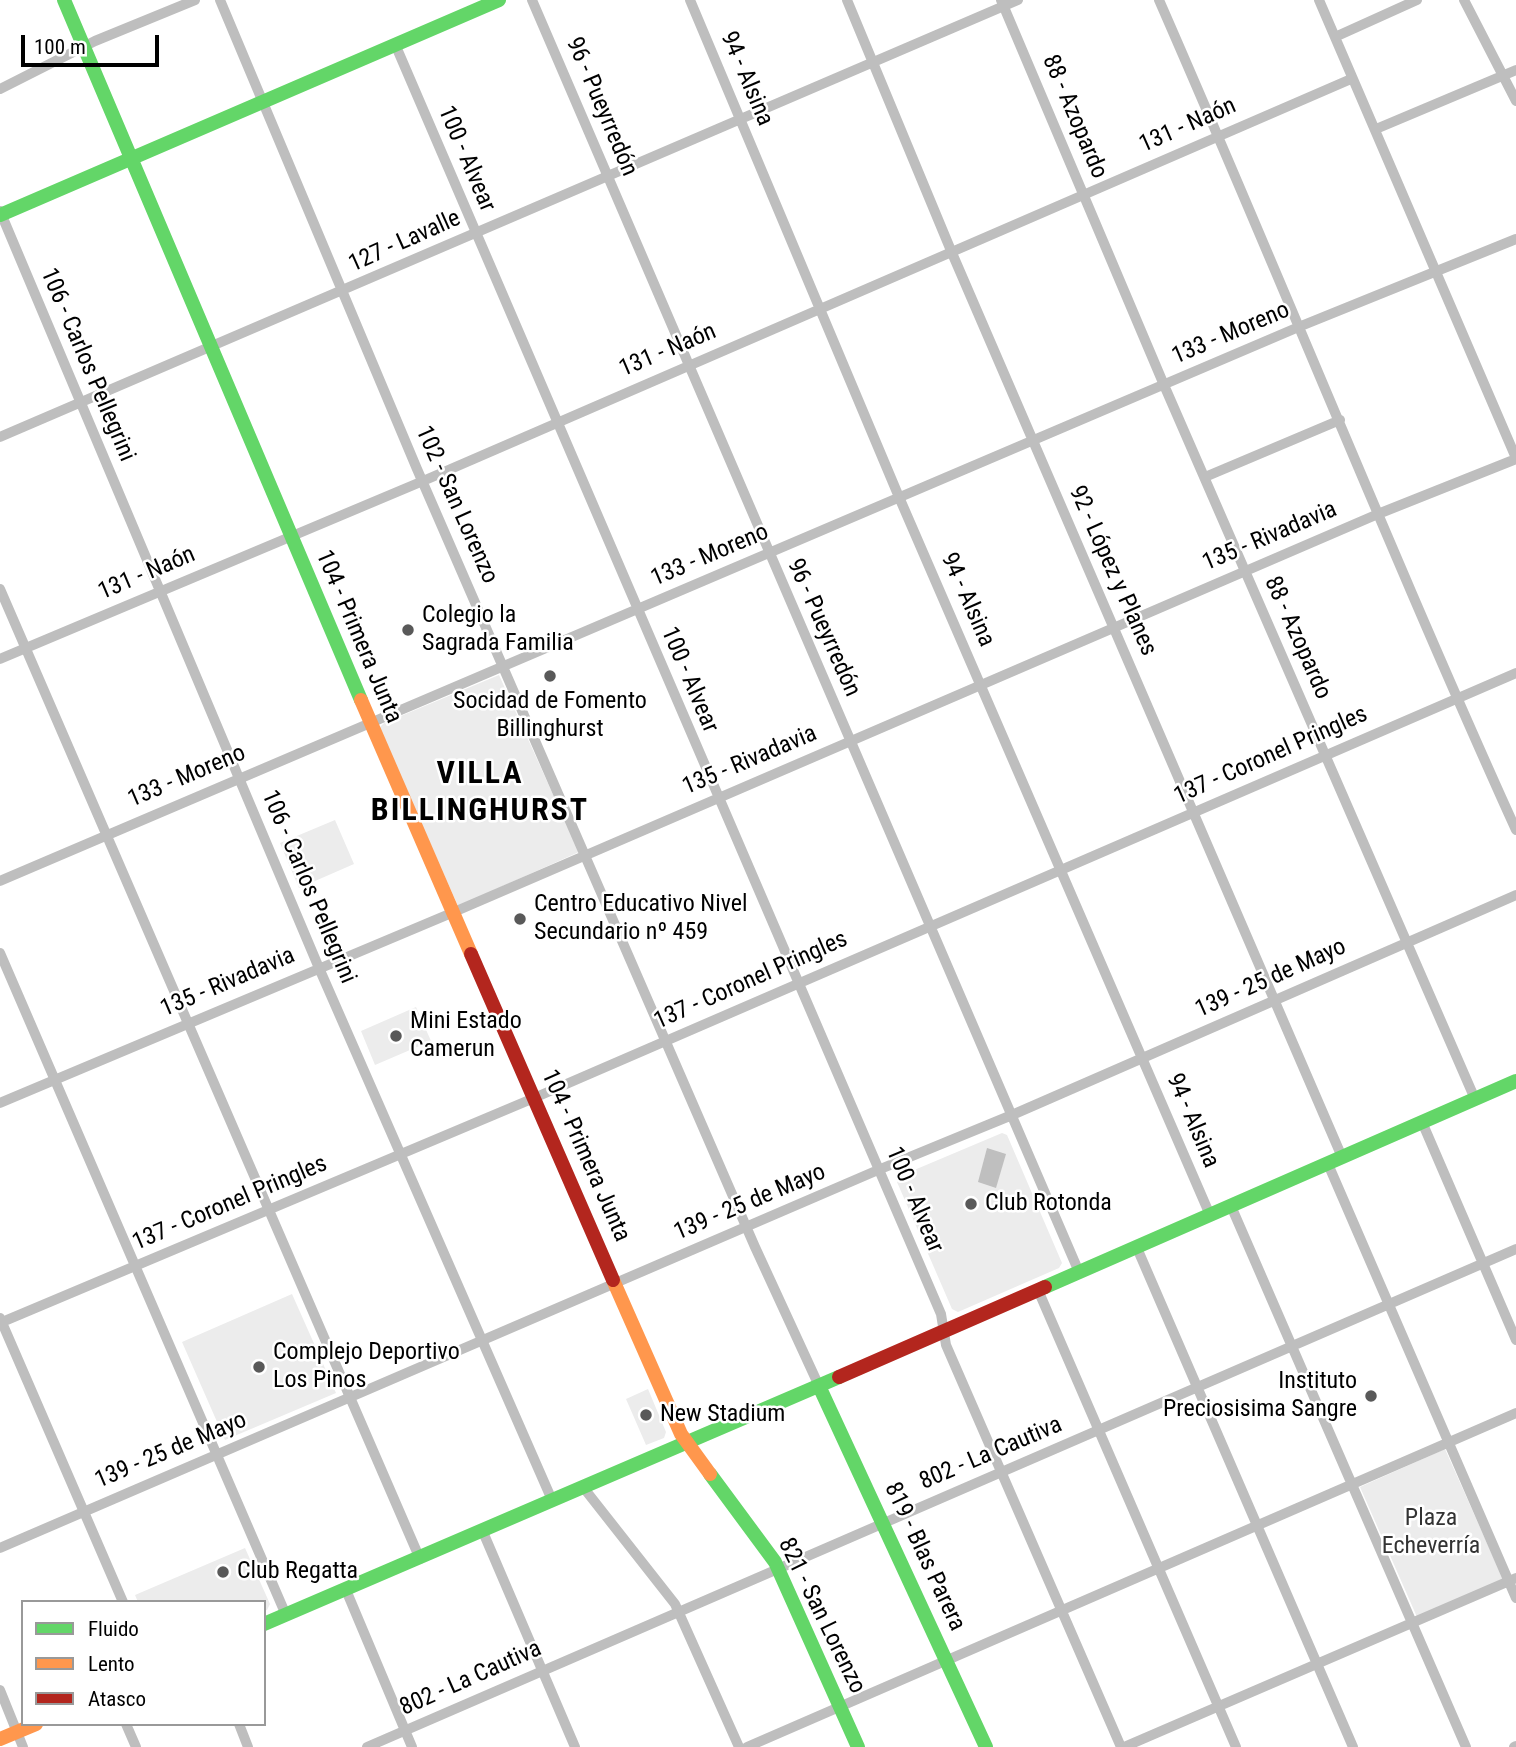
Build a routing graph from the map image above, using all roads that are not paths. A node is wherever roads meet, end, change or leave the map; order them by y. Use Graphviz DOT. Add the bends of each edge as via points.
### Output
graph roads {
  1 [pos="64,0"];
  2 [pos="195,0"];
  3 [pos="220,0"];
  4 [pos="499,0"];
  5 [pos="532,0"];
  6 [pos="690,0"];
  7 [pos="847,0"];
  8 [pos="1018,0"];
  9 [pos="1159,0"];
  10 [pos="1319,0"];
  11 [pos="1417,0"];
  12 [pos="1464,0"];
  13 [pos="1003,3"];
  14 [pos="1335,37"];
  15 [pos="395,44"];
  16 [pos="83,47"];
  17 [pos="874,62"];
  18 [pos="1516,70"];
  19 [pos="1505,75"];
  20 [pos="1351,79"];
  21 [pos="0,89"];
  22 [pos="263,100"];
  23 [pos="1516,101"];
  24 [pos="740,120"];
  25 [pos="1376,129"];
  26 [pos="1218,136"];
  27 [pos="129,158"];
  28 [pos="608,177"];
  29 [pos="1085,195"];
  30 [pos="1,213"];
  31 [pos="475,234"];
  32 [pos="1516,239"];
  33 [pos="952,253"];
  34 [pos="1436,270"];
  35 [pos="344,292"];
  36 [pos="820,309"];
  37 [pos="1301,326"];
  38 [pos="209,348"];
  39 [pos="688,364"];
  40 [pos="1164,385"];
  41 [pos="80,403"];
  42 [pos="1340,420"];
  43 [pos="556,422"];
  44 [pos="0,437"];
  45 [pos="1033,442"];
  46 [pos="1516,458"];
  47 [pos="1205,478"];
  48 [pos="423,481"];
  49 [pos="899,497"];
  50 [pos="1378,514"];
  51 [pos="290,536"];
  52 [pos="768,555"];
  53 [pos="1245,571"];
  54 [pos="0,589"];
  55 [pos="160,591"];
  56 [pos="637,611"];
  57 [pos="1114,627"];
  58 [pos="26,648"];
  59 [pos="0,659"];
  60 [pos="504,668"];
  61 [pos="1516,673"];
  62 [pos="981,684"];
  63 [pos="1456,698"];
  64 [pos="371,722"];
  65 [pos="850,741"];
  66 [pos="1326,755"];
  67 [pos="238,777"];
  68 [pos="716,797"];
  69 [pos="1194,813"];
  70 [pos="1516,830"];
  71 [pos="106,834"];
  72 [pos="586,855"];
  73 [pos="1062,870"];
  74 [pos="0,881"];
  75 [pos="1516,895"];
  76 [pos="454,912"];
  77 [pos="929,926"];
  78 [pos="1407,942"];
  79 [pos="0,953"];
  80 [pos="319,968"];
  81 [pos="797,984"];
  82 [pos="1275,1001"];
  83 [pos="187,1023"];
  84 [pos="666,1041"];
  85 [pos="1143,1058"];
  86 [pos="53,1080"];
  87 [pos="1516,1081"];
  88 [pos="534,1098"];
  89 [pos="1475,1099"];
  90 [pos="0,1103"];
  91 [pos="1012,1115"];
  92 [pos="1422,1122"];
  93 [pos="403,1154"];
  94 [pos="1342,1157"];
  95 [pos="1328,1164"];
  96 [pos="878,1170"];
  97 [pos="1231,1206"];
  98 [pos="269,1209"];
  99 [pos="1210,1215"];
  100 [pos="747,1228"];
  101 [pos="1136,1248"];
  102 [pos="1516,1249"];
  103 [pos="1483,1263"];
  104 [pos="136,1267"];
  105 [pos="1079,1272"];
  106 [pos="616,1283"];
  107 [pos="1038,1290"];
  108 [pos="1387,1304"];
  109 [pos="1,1321"];
  110 [pos="943,1332"];
  111 [pos="484,1340"];
  112 [pos="1516,1340"];
  113 [pos="1292,1346"];
  114 [pos="818,1386"];
  115 [pos="1197,1386"];
  116 [pos="351,1396"];
  117 [pos="1516,1413"];
  118 [pos="1100,1431"];
  119 [pos="685,1442"];
  120 [pos="1448,1444"];
  121 [pos="216,1455"];
  122 [pos="1001,1471"];
  123 [pos="1353,1484"];
  124 [pos="583,1487"];
  125 [pos="552,1500"];
  126 [pos="85,1511"];
  127 [pos="884,1524"];
  128 [pos="1257,1525"];
  129 [pos="483,1532"];
  130 [pos="0,1548"];
  131 [pos="420,1559"];
  132 [pos="778,1568"];
  133 [pos="1159,1568"];
  134 [pos="1513,1580"];
  135 [pos="346,1590"];
  136 [pos="1516,1598"];
  137 [pos="122,1600"];
  138 [pos="679,1611"];
  139 [pos="1062,1611"];
  140 [pos="286,1615"];
  141 [pos="266,1623"];
  142 [pos="1414,1624"];
  143 [pos="947,1661"];
  144 [pos="1317,1665"];
  145 [pos="542,1671"];
  146 [pos="0,1690"];
  147 [pos="841,1707"];
  148 [pos="1219,1707"];
  149 [pos="31,1726"];
  150 [pos="127,1726"];
  151 [pos="240,1726"];
  152 [pos="404,1731"];
  153 [pos="17,1732"];
  154 [pos="0,1739"];
  155 [pos="23,1747"];
  156 [pos="136,1747"];
  157 [pos="248,1747"];
  158 [pos="367,1747"];
  159 [pos="412,1747"];
  160 [pos="575,1747"];
  161 [pos="739,1747"];
  162 [pos="747,1747"];
  163 [pos="858,1747"];
  164 [pos="986,1747"];
  165 [pos="1122,1747"];
  166 [pos="1236,1747"];
  167 [pos="1353,1747"];
  168 [pos="1466,1747"];
  1 -- 16 [label="street, 104 - Primera Junta"];
  2 -- 16 [label="street"];
  3 -- 22 [label="street, 102 - San Lorenzo"];
  4 -- 15 [label="street"];
  5 -- 28 [label="street, 96 - Pueyrredón"];
  6 -- 24 [label="street, 94 - Alsina"];
  7 -- 17 [label="street, 92 - López y Planes"];
  8 -- 13 [label="street, 127 - Lavalle"];
  9 -- 26 [label="street"];
  10 -- 14 [label="street"];
  11 -- 14 [label="street"];
  12 -- 19 [label="street"];
  13 -- 17 [label="street, 127 - Lavalle"];
  13 -- 29 [label="street, 88 - Azopardo"];
  14 -- 20 [label="street"];
  15 -- 22 [label="street"];
  15 -- 31 [label="street, 100 - Alvear"];
  16 -- 21 [label="street"];
  16 -- 27 [label="street, 104 - Primera Junta"];
  17 -- 24 [label="street, 127 - Lavalle"];
  17 -- 33 [label="street, 92 - López y Planes"];
  18 -- 19 [label="street"];
  19 -- 23 [label="street"];
  19 -- 25 [label="street"];
  20 -- 25 [label="street"];
  20 -- 26 [label="street, 131 - Naón"];
  22 -- 27 [label="street"];
  22 -- 35 [label="street, 102 - San Lorenzo"];
  24 -- 28 [label="street, 127 - Lavalle"];
  24 -- 36 [label="street, 94 - Alsina"];
  25 -- 34 [label="street"];
  26 -- 29 [label="street, 131 - Naón"];
  26 -- 37 [label="street"];
  27 -- 30 [label="street"];
  27 -- 38 [label="street, 104 - Primera Junta"];
  28 -- 31 [label="street, 127 - Lavalle"];
  28 -- 39 [label="street, 96 - Pueyrredón"];
  29 -- 33 [label="street, 131 - Naón"];
  29 -- 40 [label="street, 88 - Azopardo"];
  30 -- 41 [label="street, 106 - Carlos Pellegrini"];
  31 -- 35 [label="street, 127 - Lavalle"];
  31 -- 43 [label="street, 100 - Alvear"];
  32 -- 34 [label="street, 133 - Moreno"];
  33 -- 36 [label="street, 131 - Naón"];
  33 -- 45 [label="street, 92 - López y Planes"];
  34 -- 37 [label="street, 133 - Moreno"];
  34 -- 46 [label="street"];
  35 -- 38 [label="street, 127 - Lavalle"];
  35 -- 48 [label="street, 102 - San Lorenzo"];
  36 -- 39 [label="street, 131 - Naón"];
  36 -- 49 [label="street, 94 - Alsina"];
  37 -- 40 [label="street, 133 - Moreno"];
  37 -- 42 [label="street"];
  38 -- 41 [label="street, 127 - Lavalle"];
  38 -- 51 [label="street, 104 - Primera Junta"];
  39 -- 43 [label="street, 131 - Naón"];
  39 -- 52 [label="street, 96 - Pueyrredón"];
  40 -- 45 [label="street, 133 - Moreno"];
  40 -- 47 [label="street, 88 - Azopardo"];
  41 -- 44 [label="street, 127 - Lavalle"];
  41 -- 55 [label="street, 106 - Carlos Pellegrini"];
  42 -- 47 [label="street"];
  42 -- 50 [label="street"];
  43 -- 48 [label="street, 131 - Naón"];
  43 -- 56 [label="street, 100 - Alvear"];
  45 -- 49 [label="street, 133 - Moreno"];
  45 -- 57 [label="street, 92 - López y Planes"];
  46 -- 50 [label="street, 135 - Rivadavia"];
  47 -- 53 [label="street, 88 - Azopardo"];
  48 -- 51 [label="street, 131 - Naón"];
  48 -- 60 [label="street, 102 - San Lorenzo"];
  49 -- 52 [label="street, 133 - Moreno"];
  49 -- 62 [label="street, 94 - Alsina"];
  50 -- 53 [label="street, 135 - Rivadavia"];
  50 -- 63 [label="street"];
  51 -- 55 [label="street, 131 - Naón"];
  51 -- 64 [label="street, 104 - Primera Junta"];
  52 -- 56 [label="street, 133 - Moreno"];
  52 -- 65 [label="street, 96 - Pueyrredón"];
  53 -- 57 [label="street, 135 - Rivadavia"];
  53 -- 66 [label="street, 88 - Azopardo"];
  54 -- 58 [label="street"];
  55 -- 58 [label="street, 131 - Naón"];
  55 -- 67 [label="street, 106 - Carlos Pellegrini"];
  56 -- 60 [label="street, 133 - Moreno"];
  56 -- 68 [label="street, 100 - Alvear"];
  57 -- 62 [label="street, 135 - Rivadavia"];
  57 -- 69 [label="street, 92 - López y Planes"];
  58 -- 59 [label="street, 131 - Naón"];
  58 -- 71 [label="street"];
  60 -- 64 [label="street, 133 - Moreno"];
  60 -- 72 [label="street, 102 - San Lorenzo"];
  61 -- 63 [label="street, 137 - Coronel Pringles"];
  62 -- 65 [label="street, 135 - Rivadavia"];
  62 -- 73 [label="street, 94 - Alsina"];
  63 -- 66 [label="street, 137 - Coronel Pringles"];
  63 -- 70 [label="street"];
  64 -- 67 [label="street, 133 - Moreno"];
  64 -- 76 [label="street, 104 - Primera Junta"];
  65 -- 68 [label="street, 135 - Rivadavia"];
  65 -- 77 [label="street, 96 - Pueyrredón"];
  66 -- 69 [label="street, 137 - Coronel Pringles"];
  66 -- 78 [label="street, 88 - Azopardo"];
  67 -- 71 [label="street, 133 - Moreno"];
  67 -- 80 [label="street, 106 - Carlos Pellegrini"];
  68 -- 72 [label="street, 135 - Rivadavia"];
  68 -- 81 [label="street, 100 - Alvear"];
  69 -- 73 [label="street, 137 - Coronel Pringles"];
  69 -- 82 [label="street, 92 - López y Planes"];
  71 -- 74 [label="street, 133 - Moreno"];
  71 -- 83 [label="street"];
  72 -- 76 [label="street, 135 - Rivadavia"];
  72 -- 84 [label="street, 102 - San Lorenzo"];
  73 -- 77 [label="street, 137 - Coronel Pringles"];
  73 -- 85 [label="street, 94 - Alsina"];
  75 -- 78 [label="street, 139 - 25 de Mayo"];
  76 -- 80 [label="street, 135 - Rivadavia"];
  76 -- 88 [label="street, 104 - Primera Junta"];
  77 -- 81 [label="street, 137 - Coronel Pringles"];
  77 -- 91 [label="street, 96 - Pueyrredón"];
  78 -- 82 [label="street, 139 - 25 de Mayo"];
  78 -- 89 [label="street, 88 - Azopardo"];
  79 -- 86 [label="street"];
  80 -- 83 [label="street, 135 - Rivadavia"];
  80 -- 93 [label="street, 106 - Carlos Pellegrini"];
  81 -- 84 [label="street, 137 - Coronel Pringles"];
  81 -- 96 [label="street, 100 - Alvear"];
  82 -- 85 [label="street, 139 - 25 de Mayo"];
  82 -- 94 [label="street, 92 - López y Planes"];
  83 -- 86 [label="street, 135 - Rivadavia"];
  83 -- 98 [label="street"];
  84 -- 88 [label="street, 137 - Coronel Pringles"];
  84 -- 100 [label="street, 102 - San Lorenzo"];
  85 -- 91 [label="street, 139 - 25 de Mayo"];
  85 -- 99 [label="street, 94 - Alsina"];
  86 -- 90 [label="street, 135 - Rivadavia"];
  86 -- 104 [label="street"];
  87 -- 89 [label="street"];
  88 -- 93 [label="street, 137 - Coronel Pringles"];
  88 -- 106 [label="street, 104 - Primera Junta"];
  89 -- 92 [label="street"];
  91 -- 96 [label="street, 139 - 25 de Mayo"];
  91 -- 105 [label="street, 96 - Pueyrredón"];
  92 -- 94 [label="street"];
  92 -- 103 [label="street"];
  93 -- 98 [label="street, 137 - Coronel Pringles"];
  93 -- 111 [label="street, 106 - Carlos Pellegrini"];
  94 -- 95 [label="street"];
  95 -- 97 [label="street"];
  95 -- 108 [label="street"];
  96 -- 100 [label="street, 139 - 25 de Mayo"];
  96 -- 110 [label="street, 100 - Alvear" via="941,1314"];
  97 -- 99 [label="street"];
  97 -- 113 [label="street"];
  98 -- 104 [label="street, 137 - Coronel Pringles"];
  98 -- 116 [label="street"];
  99 -- 101 [label="street"];
  100 -- 106 [label="street, 139 - 25 de Mayo"];
  100 -- 114 [label="street, 102 - San Lorenzo"];
  101 -- 105 [label="street"];
  101 -- 115 [label="street"];
  102 -- 103 [label="street, 802 - La Cautiva"];
  103 -- 108 [label="street, 802 - La Cautiva"];
  103 -- 112 [label="street"];
  104 -- 109 [label="street, 137 - Coronel Pringles"];
  104 -- 121 [label="street"];
  105 -- 107 [label="street"];
  106 -- 111 [label="street, 139 - 25 de Mayo"];
  106 -- 119 [label="street, 104 - Primera Junta"];
  107 -- 110 [label="street"];
  107 -- 118 [label="street"];
  108 -- 113 [label="street, 802 - La Cautiva"];
  108 -- 120 [label="street"];
  109 -- 126 [label="street"];
  110 -- 114 [label="street"];
  110 -- 122 [label="street, 100 - Alvear"];
  111 -- 116 [label="street, 139 - 25 de Mayo"];
  111 -- 125 [label="street, 106 - Carlos Pellegrini"];
  113 -- 115 [label="street, 802 - La Cautiva"];
  113 -- 123 [label="street"];
  114 -- 119 [label="street"];
  114 -- 127 [label="street, 819 - Blas Parera"];
  115 -- 118 [label="street, 802 - La Cautiva"];
  115 -- 128 [label="street"];
  116 -- 121 [label="street, 139 - 25 de Mayo"];
  116 -- 131 [label="street"];
  117 -- 120 [label="street"];
  118 -- 122 [label="street, 802 - La Cautiva"];
  118 -- 133 [label="street"];
  119 -- 124 [label="street"];
  119 -- 132 [label="street, 821 - San Lorenzo"];
  120 -- 123 [label="street"];
  120 -- 134 [label="street"];
  121 -- 126 [label="street, 139 - 25 de Mayo"];
  121 -- 140 [label="street"];
  122 -- 127 [label="street, 802 - La Cautiva"];
  122 -- 139 [label="street, 100 - Alvear"];
  123 -- 128 [label="street"];
  123 -- 142 [label="street"];
  124 -- 125 [label="street"];
  124 -- 138 [label="street"];
  125 -- 129 [label="street"];
  126 -- 130 [label="street, 139 - 25 de Mayo"];
  126 -- 137 [label="street"];
  127 -- 132 [label="street, 802 - La Cautiva"];
  127 -- 143 [label="street, 819 - Blas Parera"];
  128 -- 133 [label="street"];
  128 -- 144 [label="street"];
  129 -- 131 [label="street"];
  129 -- 145 [label="street"];
  131 -- 135 [label="street"];
  132 -- 138 [label="street, 802 - La Cautiva"];
  132 -- 147 [label="street, 821 - San Lorenzo"];
  133 -- 139 [label="street"];
  133 -- 148 [label="street"];
  134 -- 136 [label="street"];
  134 -- 142 [label="street"];
  135 -- 140 [label="street"];
  135 -- 152 [label="street"];
  138 -- 145 [label="street, 802 - La Cautiva"];
  138 -- 161 [label="street"];
  139 -- 143 [label="street"];
  139 -- 165 [label="street, 100 - Alvear"];
  140 -- 141 [label="street"];
  142 -- 144 [label="street"];
  142 -- 168 [label="street"];
  143 -- 147 [label="street"];
  143 -- 164 [label="street, 819 - Blas Parera"];
  144 -- 148 [label="street"];
  144 -- 167 [label="street"];
  145 -- 152 [label="street, 802 - La Cautiva"];
  145 -- 160 [label="street"];
  146 -- 153 [label="street"];
  147 -- 162 [label="street"];
  147 -- 163 [label="street, 821 - San Lorenzo"];
  148 -- 165 [label="street"];
  148 -- 166 [label="street"];
  149 -- 153 [label="street"];
  150 -- 156 [label="street"];
  151 -- 157 [label="street"];
  152 -- 158 [label="street, 802 - La Cautiva"];
  152 -- 159 [label="street"];
  153 -- 154 [label="street"];
  153 -- 155 [label="street"];
}
